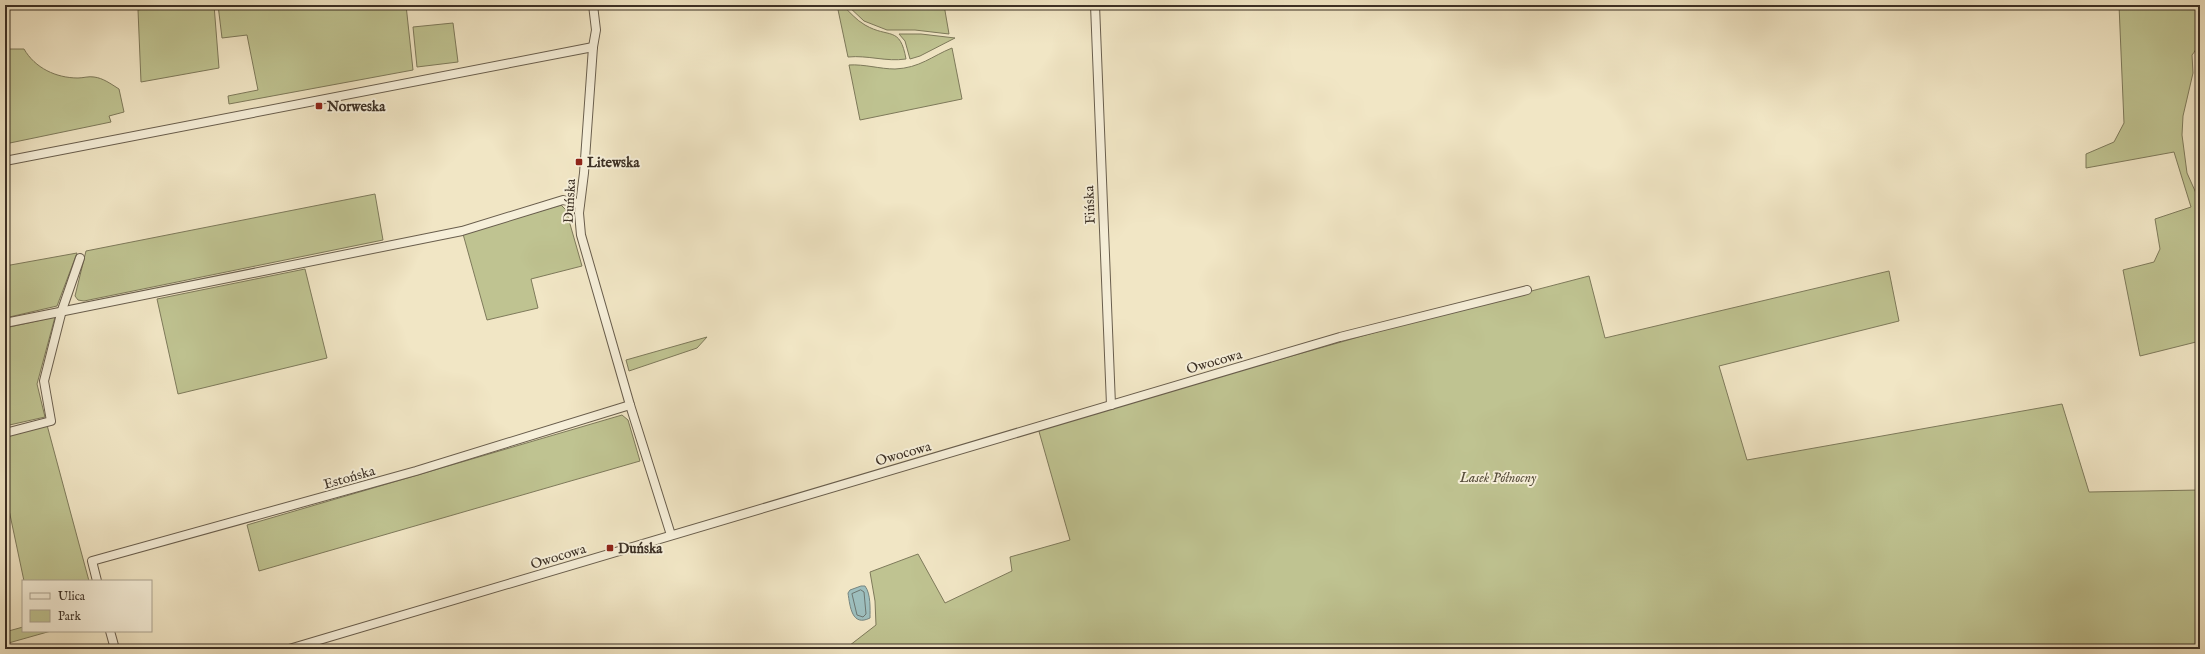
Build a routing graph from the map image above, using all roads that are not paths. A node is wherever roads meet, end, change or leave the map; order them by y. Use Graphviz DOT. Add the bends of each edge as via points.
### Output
graph roads {
  1 [pos="593,5"];
  2 [pos="1095,5"];
  3 [pos="593,47"];
  4 [pos="5,161"];
  5 [pos="580,204"];
  6 [pos="80,258"];
  7 [pos="1527,290"];
  8 [pos="62,310"];
  9 [pos="5,323"];
  10 [pos="630,405"];
  11 [pos="1111,405"];
  12 [pos="5,433"];
  13 [pos="671,535"];
  14 [pos="97,580"];
  15 [pos="110,632"];
  16 [pos="115,649"];
  17 [pos="289,649"];
  1 -- 3 [label="street" via="596,30"];
  2 -- 11 [label="street, Fińska"];
  3 -- 4 [label="street"];
  3 -- 5 [label="street, Duńska"];
  5 -- 8 [label="street" via="563,200 462,231"];
  5 -- 10 [label="street, Duńska" via="583,243"];
  6 -- 8 [label="street"];
  7 -- 11 [label="street, Owocowa" via="1340,337"];
  8 -- 9 [label="street"];
  8 -- 12 [label="street" via="44,381 51,421"];
  10 -- 13 [label="street, Duńska"];
  10 -- 14 [label="street, Estońska" via="416,472 92,562"];
  11 -- 13 [label="street, Owocowa"];
  13 -- 17 [label="street, Owocowa"];
  15 -- 16 [label="street"];
}
